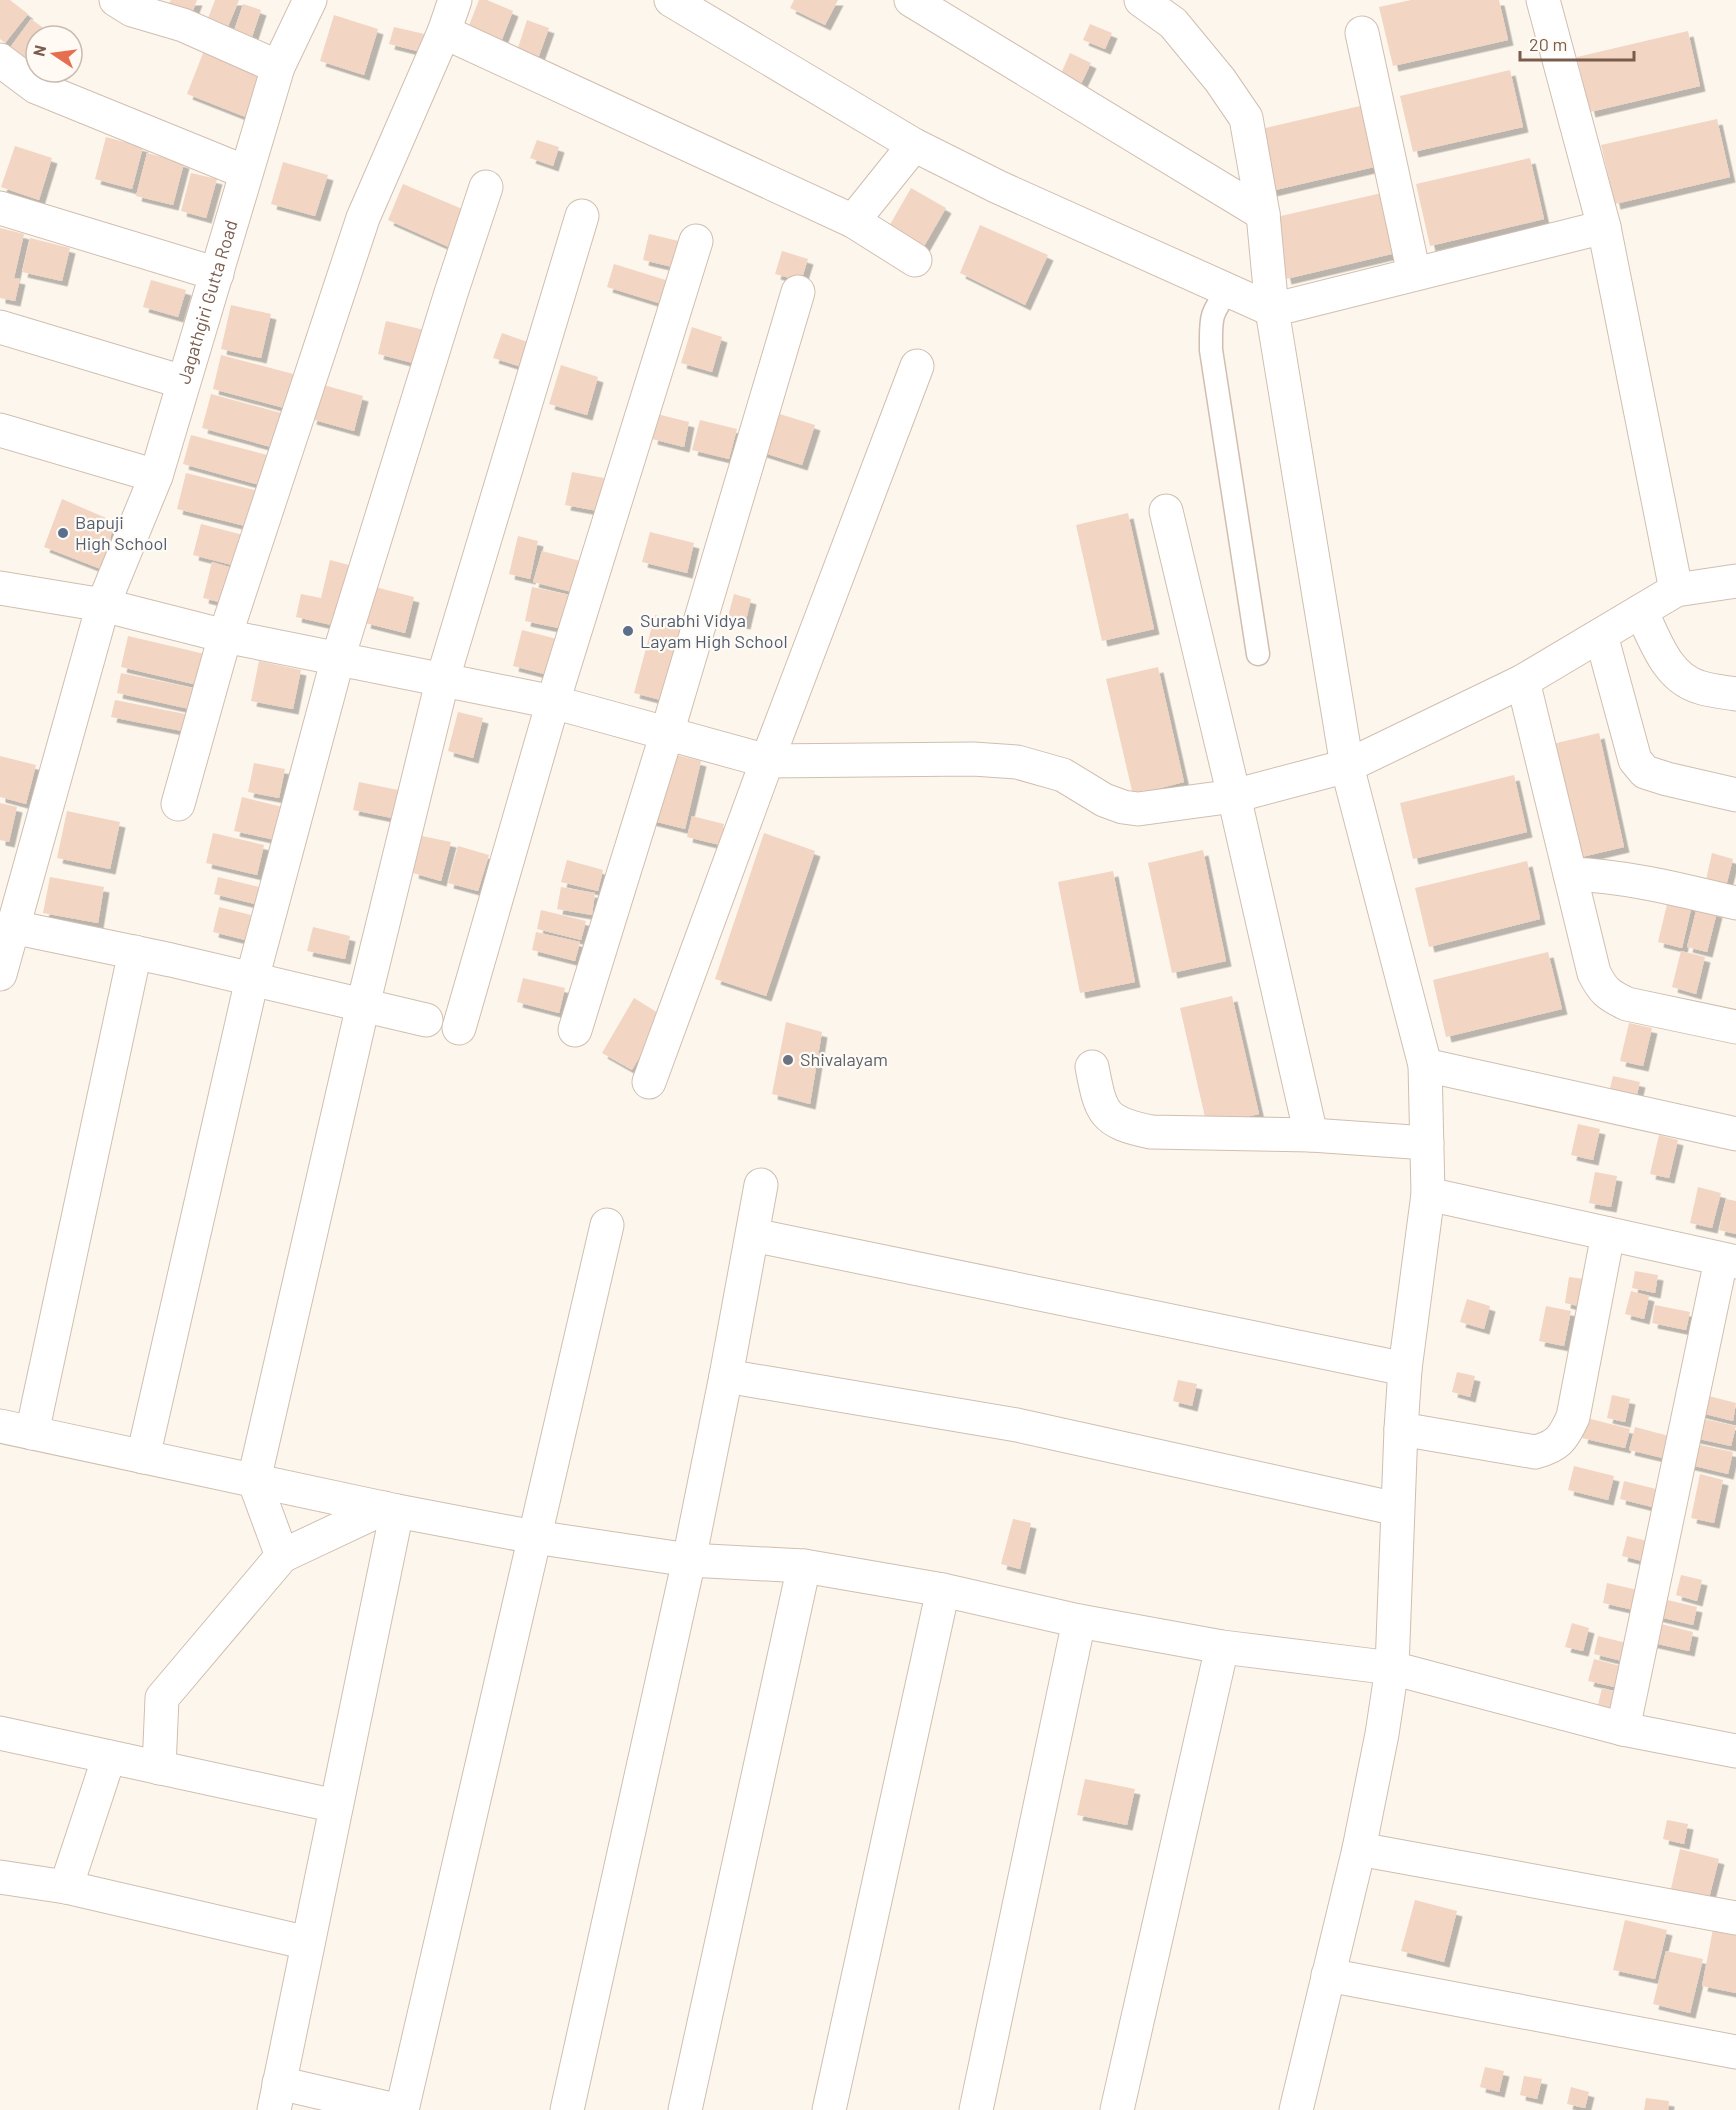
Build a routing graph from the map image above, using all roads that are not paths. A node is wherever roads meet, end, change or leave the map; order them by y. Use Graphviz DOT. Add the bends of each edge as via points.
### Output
graph roads {
  1 [pos="116,0"];
  2 [pos="310,0"];
  3 [pos="455,0"];
  4 [pos="671,0"];
  5 [pos="911,0"];
  6 [pos="1141,0"];
  7 [pos="1543,0"];
  8 [pos="444,32"];
  9 [pos="1362,33"];
  10 [pos="0,60"];
  11 [pos="278,67"];
  12 [pos="914,145"];
  13 [pos="246,172"];
  14 [pos="486,187"];
  15 [pos="0,208"];
  16 [pos="1263,214"];
  17 [pos="582,216"];
  18 [pos="853,221"];
  19 [pos="1604,227"];
  20 [pos="696,241"];
  21 [pos="915,260"];
  22 [pos="217,274"];
  23 [pos="1414,274"];
  24 [pos="1229,290"];
  25 [pos="798,292"];
  26 [pos="1272,310"];
  27 [pos="0,327"];
  28 [pos="918,366"];
  29 [pos="183,382"];
  30 [pos="0,430"];
  31 [pos="156,476"];
  32 [pos="1166,511"];
  33 [pos="1736,581"];
  34 [pos="0,588"];
  35 [pos="1676,590"];
  36 [pos="103,605"];
  37 [pos="1641,610"];
  38 [pos="1601,635"];
  39 [pos="225,636"];
  40 [pos="1258,654"];
  41 [pos="338,657"];
  42 [pos="443,678"];
  43 [pos="1523,681"];
  44 [pos="1736,694"];
  45 [pos="553,702"];
  46 [pos="666,734"];
  47 [pos="767,761"];
  48 [pos="1347,766"];
  49 [pos="1736,795"];
  50 [pos="1234,796"];
  51 [pos="178,804"];
  52 [pos="1570,874"];
  53 [pos="1736,903"];
  54 [pos="13,927"];
  55 [pos="135,952"];
  56 [pos="0,974"];
  57 [pos="252,979"];
  58 [pos="363,1005"];
  59 [pos="426,1020"];
  60 [pos="1736,1027"];
  61 [pos="459,1028"];
  62 [pos="575,1030"];
  63 [pos="1425,1065"];
  64 [pos="1092,1067"];
  65 [pos="650,1082"];
  66 [pos="1736,1134"];
  67 [pos="1311,1135"];
  68 [pos="1427,1143"];
  69 [pos="761,1185"];
  70 [pos="1428,1194"];
  71 [pos="607,1225"];
  72 [pos="1608,1234"];
  73 [pos="753,1235"];
  74 [pos="1728,1261"];
  75 [pos="1405,1369"];
  76 [pos="726,1376"];
  77 [pos="0,1426"];
  78 [pos="1401,1429"];
  79 [pos="32,1433"];
  80 [pos="143,1457"];
  81 [pos="254,1480"];
  82 [pos="1397,1509"];
  83 [pos="390,1510"];
  84 [pos="534,1537"];
  85 [pos="282,1556"];
  86 [pos="689,1560"];
  87 [pos="804,1566"];
  88 [pos="943,1590"];
  89 [pos="1079,1621"];
  90 [pos="1222,1647"];
  91 [pos="1392,1668"];
  92 [pos="1623,1729"];
  93 [pos="0,1733"];
  94 [pos="1736,1751"];
  95 [pos="109,1757"];
  96 [pos="159,1768"];
  97 [pos="336,1806"];
  98 [pos="1359,1848"];
  99 [pos="0,1877"];
  100 [pos="66,1887"];
  101 [pos="1736,1918"];
  102 [pos="308,1943"];
  103 [pos="1328,1975"];
  104 [pos="1736,2052"];
  105 [pos="276,2096"];
  106 [pos="396,2110"];
  107 [pos="402,2110"];
  108 [pos="567,2110"];
  109 [pos="686,2110"];
  110 [pos="829,2110"];
  111 [pos="976,2110"];
  112 [pos="1117,2110"];
  113 [pos="1296,2110"];
  1 -- 11 [label="street" via="132,10 183,25"];
  2 -- 11 [label="street, Jagathgiri Gutta Road"];
  3 -- 8 [label="street"];
  4 -- 12 [label="street"];
  5 -- 16 [label="street"];
  6 -- 16 [label="street" via="1173,23 1246,118"];
  7 -- 19 [label="street"];
  8 -- 18 [label="street"];
  8 -- 39 [label="street" via="363,218"];
  9 -- 23 [label="street"];
  10 -- 13 [label="street" via="36,87"];
  11 -- 13 [label="street, Jagathgiri Gutta Road"];
  12 -- 18 [label="street"];
  12 -- 24 [label="street" via="998,187"];
  13 -- 22 [label="street, Jagathgiri Gutta Road"];
  14 -- 41 [label="street"];
  15 -- 22 [label="street"];
  16 -- 26 [label="street"];
  17 -- 42 [label="street"];
  18 -- 21 [label="street"];
  19 -- 23 [label="street"];
  19 -- 35 [label="street"];
  20 -- 45 [label="street"];
  22 -- 29 [label="street, Jagathgiri Gutta Road"];
  23 -- 26 [label="street"];
  24 -- 26 [label="street"];
  24 -- 40 [label="lane" via="1210,320 1211,350"];
  25 -- 46 [label="street"];
  26 -- 48 [label="street"];
  27 -- 29 [label="street"];
  28 -- 47 [label="street"];
  29 -- 31 [label="street, Jagathgiri Gutta Road"];
  30 -- 31 [label="street"];
  31 -- 36 [label="street, Jagathgiri Gutta Road"];
  32 -- 50 [label="street"];
  33 -- 35 [label="street"];
  34 -- 36 [label="street"];
  35 -- 37 [label="street"];
  36 -- 39 [label="street"];
  36 -- 54 [label="street, Jagathgiri Gutta Road"];
  37 -- 38 [label="street"];
  37 -- 44 [label="street" via="1670,668 1681,679 1698,687"];
  38 -- 43 [label="street"];
  38 -- 49 [label="street" via="1635,760 1645,771 1667,779"];
  39 -- 41 [label="street"];
  39 -- 51 [label="street"];
  41 -- 42 [label="street"];
  41 -- 57 [label="street"];
  42 -- 45 [label="street"];
  42 -- 58 [label="street"];
  43 -- 48 [label="street"];
  43 -- 52 [label="street"];
  45 -- 46 [label="street"];
  45 -- 61 [label="street"];
  46 -- 47 [label="street"];
  46 -- 62 [label="street"];
  47 -- 50 [label="street" via="1017,762 1063,776 1104,800 1138,809"];
  47 -- 65 [label="street"];
  48 -- 50 [label="street"];
  48 -- 63 [label="street"];
  50 -- 67 [label="street"];
  52 -- 53 [label="street" via="1636,880"];
  52 -- 60 [label="street" via="1601,988 1627,1004"];
  54 -- 55 [label="street"];
  54 -- 56 [label="street, Jagathgiri Gutta Road"];
  55 -- 57 [label="street"];
  55 -- 79 [label="street"];
  57 -- 58 [label="street"];
  57 -- 80 [label="street"];
  58 -- 59 [label="street"];
  58 -- 81 [label="street"];
  63 -- 66 [label="street"];
  63 -- 68 [label="street"];
  64 -- 67 [label="street" via="1106,1115 1125,1126 1150,1132"];
  67 -- 68 [label="street"];
  68 -- 70 [label="street"];
  69 -- 73 [label="street"];
  70 -- 72 [label="street"];
  70 -- 75 [label="street"];
  71 -- 84 [label="street"];
  72 -- 74 [label="street"];
  72 -- 78 [label="street" via="1573,1417 1566,1434 1553,1447 1535,1452"];
  73 -- 75 [label="street"];
  73 -- 76 [label="street"];
  74 -- 92 [label="street"];
  75 -- 78 [label="street"];
  76 -- 82 [label="street" via="1017,1425"];
  76 -- 86 [label="street"];
  77 -- 79 [label="street"];
  78 -- 82 [label="street"];
  79 -- 80 [label="street"];
  80 -- 81 [label="street"];
  81 -- 83 [label="street"];
  81 -- 85 [label="street"];
  82 -- 91 [label="street"];
  83 -- 84 [label="street"];
  83 -- 85 [label="street"];
  83 -- 97 [label="street"];
  84 -- 86 [label="street"];
  84 -- 107 [label="street"];
  85 -- 96 [label="street" via="162,1698"];
  86 -- 87 [label="street"];
  86 -- 108 [label="street"];
  87 -- 88 [label="street"];
  87 -- 109 [label="street"];
  88 -- 89 [label="street"];
  88 -- 110 [label="street"];
  89 -- 90 [label="street"];
  89 -- 111 [label="street"];
  90 -- 91 [label="street"];
  90 -- 112 [label="street"];
  91 -- 92 [label="street"];
  91 -- 98 [label="street"];
  92 -- 94 [label="street"];
  93 -- 95 [label="street"];
  95 -- 96 [label="street"];
  95 -- 100 [label="street"];
  96 -- 97 [label="street"];
  97 -- 102 [label="street"];
  98 -- 101 [label="street"];
  98 -- 103 [label="street"];
  99 -- 100 [label="street"];
  100 -- 102 [label="street"];
  102 -- 105 [label="street"];
  103 -- 104 [label="street"];
  103 -- 113 [label="street"];
  105 -- 106 [label="street"];
}
